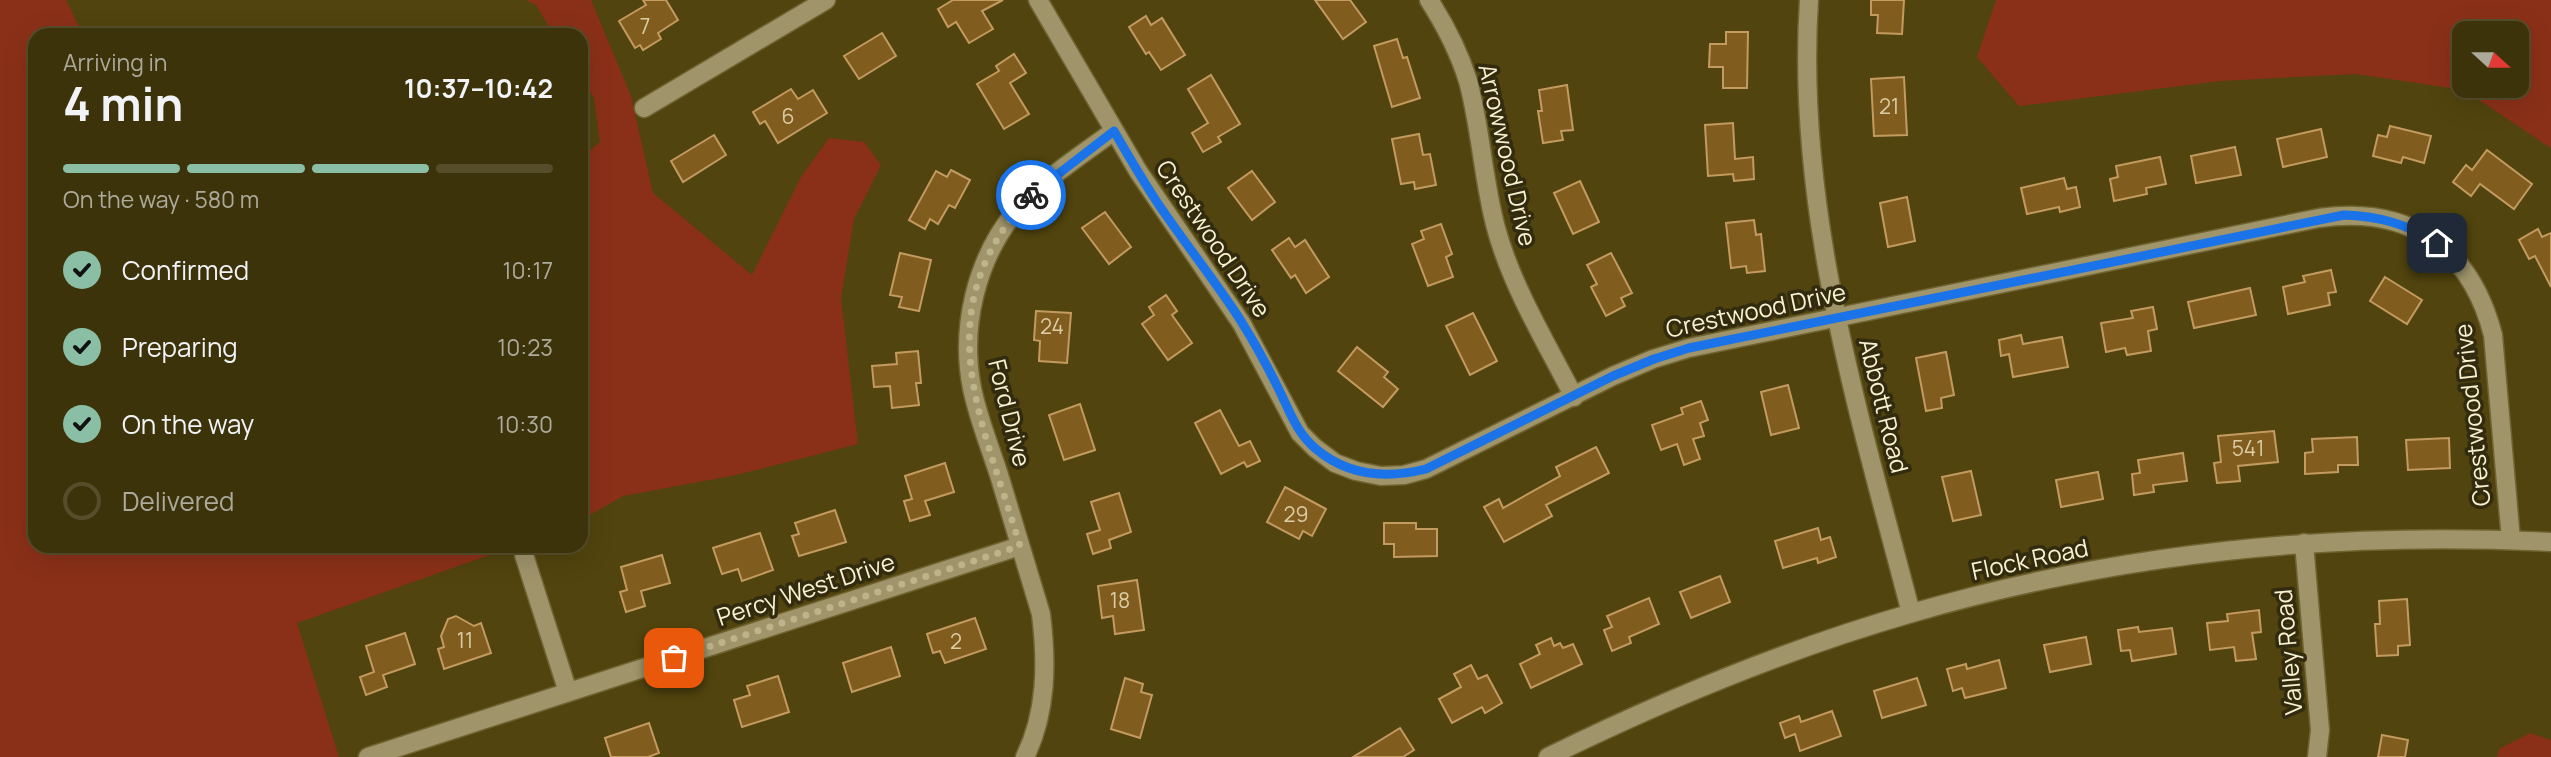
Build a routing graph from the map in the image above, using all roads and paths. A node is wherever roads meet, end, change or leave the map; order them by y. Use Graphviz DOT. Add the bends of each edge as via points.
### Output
graph roads {
  1 [pos="826,0"];
  2 [pos="1038,0"];
  3 [pos="1429,0"];
  4 [pos="1809,0"];
  5 [pos="644,108"];
  6 [pos="1114,131"];
  7 [pos="1835,318"];
  8 [pos="1574,397"];
  9 [pos="2511,540"];
  10 [pos="2551,542"];
  11 [pos="2304,543"];
  12 [pos="1020,546"];
  13 [pos="524,555"];
  14 [pos="1911,613"];
  15 [pos="568,692"];
  16 [pos="368,757"];
  17 [pos="1025,757"];
  18 [pos="1548,757"];
  19 [pos="2317,757"];
  1 -- 5 [label="street"];
  2 -- 6 [label="street, Crestwood Drive"];
  3 -- 8 [label="street, Arrowwood Drive" via="1457,50 1468,81 1495,226 1508,264"];
  4 -- 7 [label="street, Abbott Road" via="1808,103"];
  6 -- 8 [label="street, Crestwood Drive" via="1242,324 1300,433 1335,463 1381,476 1426,469"];
  6 -- 12 [label="street, Ford Drive" via="1038,188 1015,213 996,240 972,302 968,335 972,389"];
  7 -- 8 [label="street, Crestwood Drive" via="1677,351"];
  7 -- 9 [label="street, Crestwood Drive" via="2319,218 2344,215 2390,220 2416,230 2458,262 2486,309 2493,335"];
  7 -- 14 [label="street, Abbott Road"];
  9 -- 10 [label="street, Flock Road"];
  9 -- 11 [label="street, Flock Road"];
  11 -- 14 [label="street, Flock Road" via="2114,567"];
  11 -- 19 [label="street, Valley Road" via="2320,730"];
  12 -- 15 [label="street, Percy West Drive"];
  12 -- 17 [label="street, Ford Drive" via="1045,642 1040,713"];
  13 -- 15 [label="street"];
  14 -- 18 [label="street, Flock Road" via="1706,685"];
  15 -- 16 [label="street, Percy West Drive"];
}
